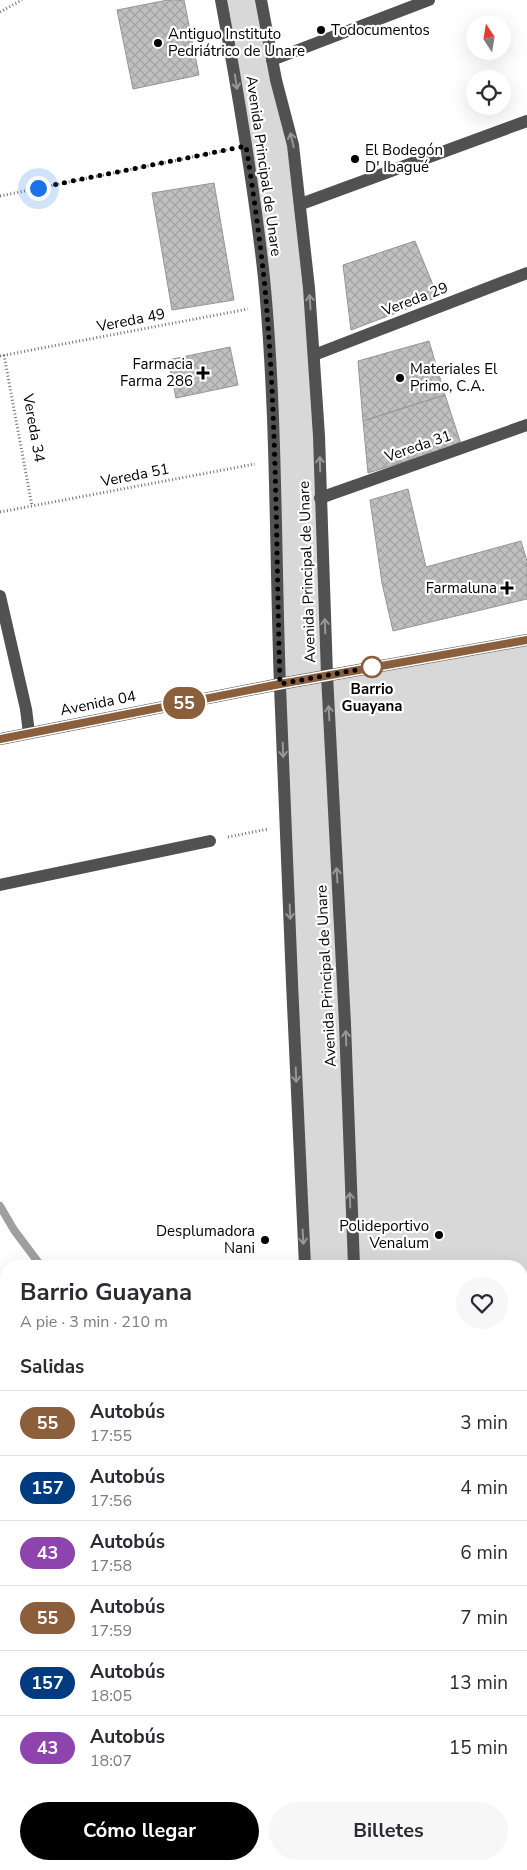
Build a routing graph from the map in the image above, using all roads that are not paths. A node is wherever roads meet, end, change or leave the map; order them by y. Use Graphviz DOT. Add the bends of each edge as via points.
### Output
graph roads {
  1 [pos="221,0"];
  2 [pos="261,0"];
  3 [pos="429,0"];
  4 [pos="272,60"];
  5 [pos="527,121"];
  6 [pos="301,204"];
  7 [pos="527,273"];
  8 [pos="314,355"];
  9 [pos="527,425"];
  10 [pos="320,498"];
  11 [pos="0,596"];
  12 [pos="527,640"];
  13 [pos="327,675"];
  14 [pos="280,684"];
  15 [pos="29,733"];
  16 [pos="0,739"];
  17 [pos="210,841"];
  18 [pos="0,885"];
  19 [pos="305,1260"];
  20 [pos="354,1260"];
  1 -- 14 [label="street, Avenida Principal de Unare, one-way" via="264,277 274,460"];
  2 -- 4 [label="street, Avenida Principal de Unare"];
  3 -- 4 [label="street"];
  6 -- 4 [label="street, Avenida Principal de Unare, one-way" via="293,145"];
  5 -- 6 [label="street"];
  8 -- 6 [label="street, Avenida Principal de Unare, one-way"];
  7 -- 8 [label="street, Vereda 29"];
  10 -- 8 [label="street, Avenida Principal de Unare, one-way"];
  9 -- 10 [label="street, Vereda 31"];
  13 -- 10 [label="street, Avenida Principal de Unare, one-way"];
  11 -- 15 [label="street"];
  12 -- 13 [label="street, Avenida 04"];
  13 -- 14 [label="street, Avenida 04"];
  20 -- 13 [label="street, Avenida Principal de Unare, one-way"];
  14 -- 15 [label="street, Avenida 04"];
  14 -- 19 [label="street, Avenida Principal de Unare, one-way"];
  15 -- 16 [label="street, Avenida 04"];
  17 -- 18 [label="street"];
}
